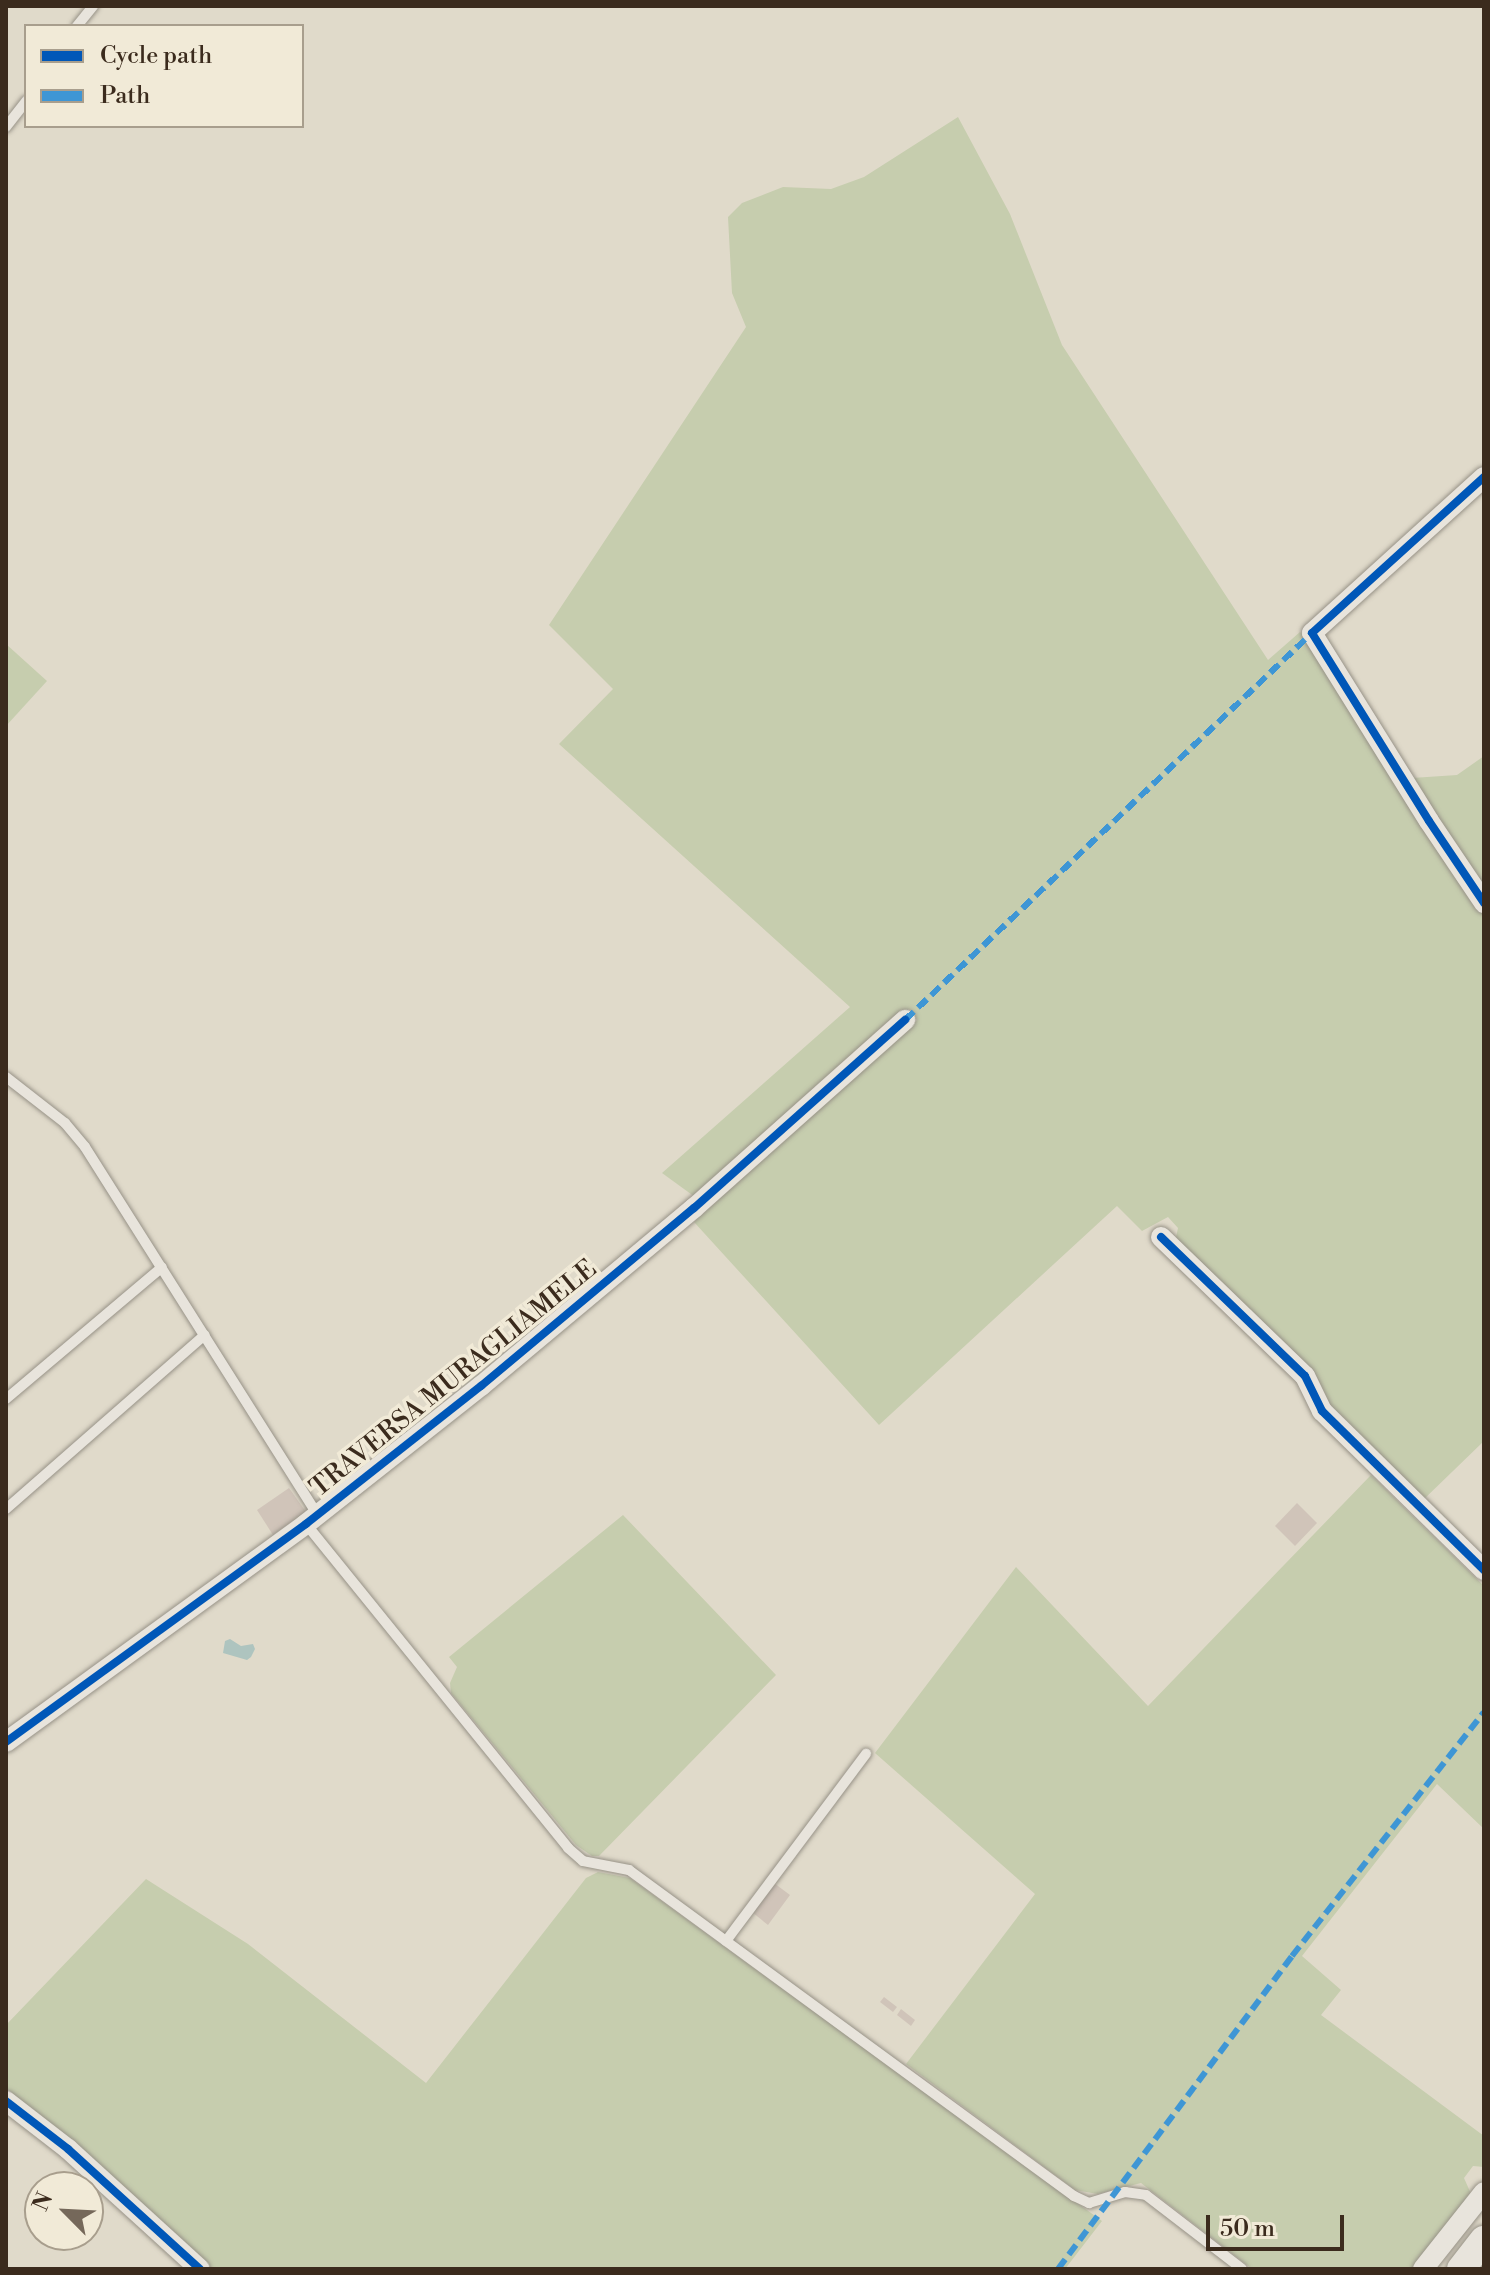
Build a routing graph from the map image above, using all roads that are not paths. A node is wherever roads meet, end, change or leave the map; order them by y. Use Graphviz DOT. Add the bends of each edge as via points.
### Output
graph roads {
  1 [pos="93,6"];
  2 [pos="79,24"];
  3 [pos="24,104"];
  4 [pos="6,127"];
  5 [pos="1484,477"];
  6 [pos="1484,903"];
  7 [pos="905,1020"];
  8 [pos="6,1077"];
  9 [pos="1161,1237"];
  10 [pos="162,1267"];
  11 [pos="205,1335"];
  12 [pos="6,1399"];
  13 [pos="6,1509"];
  14 [pos="312,1520"];
  15 [pos="1484,1570"];
  16 [pos="6,1742"];
  17 [pos="866,1754"];
  18 [pos="726,1941"];
  19 [pos="6,2101"];
  20 [pos="1484,2192"];
  21 [pos="1484,2240"];
  22 [pos="200,2269"];
  23 [pos="1242,2269"];
  24 [pos="1423,2269"];
  25 [pos="1461,2269"];
  1 -- 2 [label="lane"];
  3 -- 4 [label="lane"];
  5 -- 6 [label="street" via="1312,633"];
  7 -- 14 [label="street, TRAVERSA MURAGLIAMELE" via="671,1228"];
  8 -- 10 [label="lane" via="65,1123 85,1147"];
  9 -- 15 [label="street" via="1305,1376 1322,1411"];
  10 -- 11 [label="lane"];
  10 -- 12 [label="lane"];
  11 -- 13 [label="lane"];
  11 -- 14 [label="lane"];
  14 -- 16 [label="street, TRAVERSA MURAGLIAMELE"];
  14 -- 18 [label="lane" via="568,1848 596,1866 629,1870"];
  17 -- 18 [label="lane"];
  18 -- 23 [label="lane" via="1074,2196 1089,2203 1137,2191"];
  19 -- 22 [label="street" via="68,2149"];
  20 -- 24 [label="street"];
  21 -- 25 [label="main road"];
}
